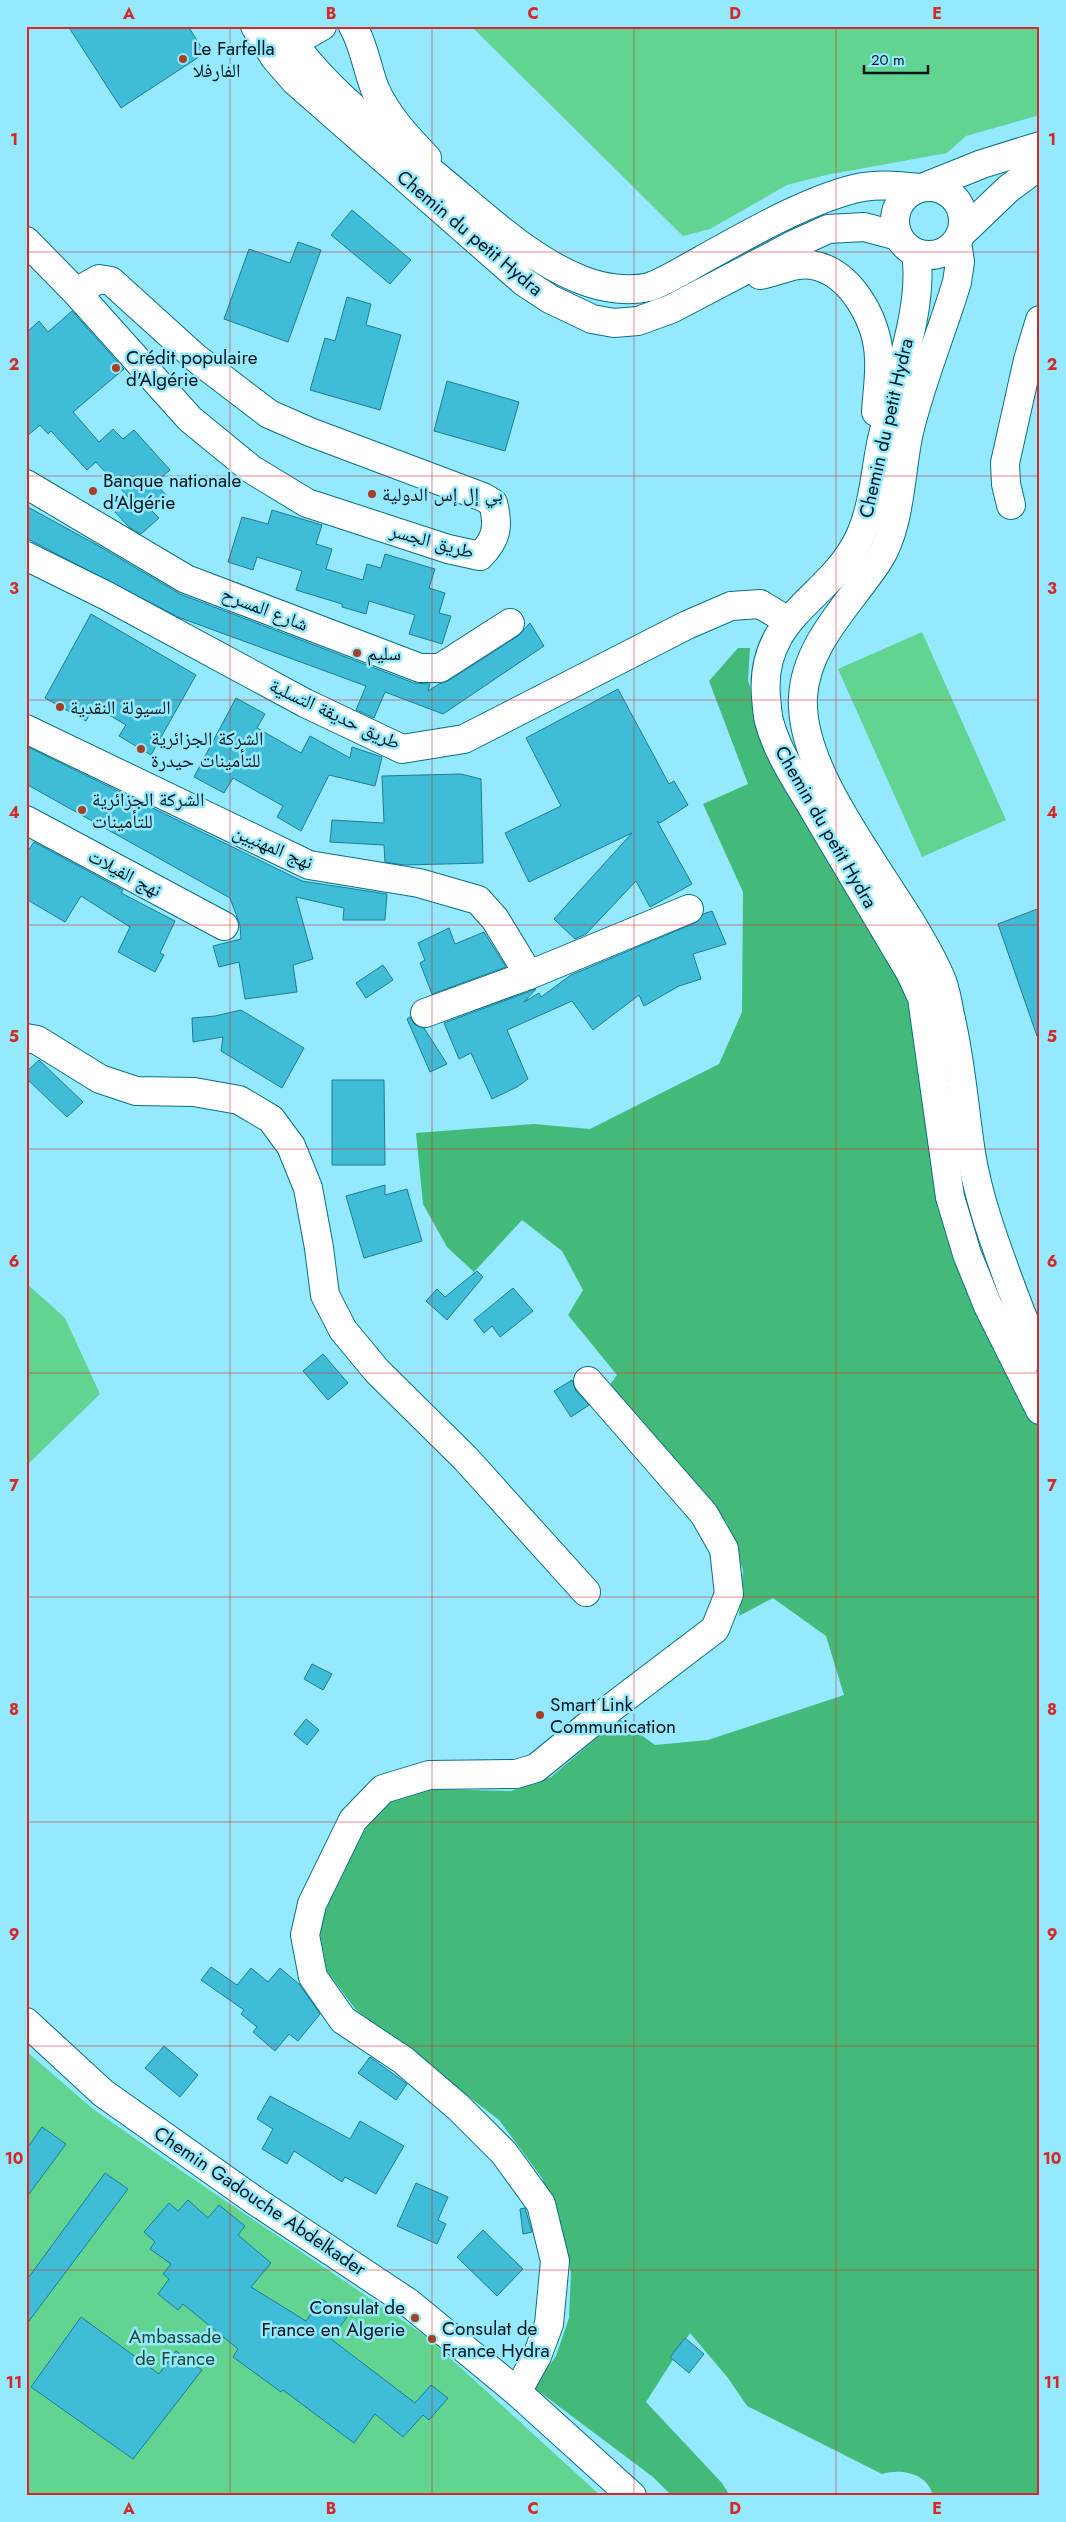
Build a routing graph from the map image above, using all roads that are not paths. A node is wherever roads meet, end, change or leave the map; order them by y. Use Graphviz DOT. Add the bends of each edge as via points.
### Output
graph roads {
  1 [pos="255,26"];
  2 [pos="282,26"];
  3 [pos="289,26"];
  4 [pos="322,26"];
  5 [pos="353,26"];
  6 [pos="1040,146"];
  7 [pos="1040,165"];
  8 [pos="923,187"];
  9 [pos="469,203"];
  10 [pos="959,239"];
  11 [pos="26,241"];
  12 [pos="907,244"];
  13 [pos="736,276"];
  14 [pos="76,292"];
  15 [pos="1040,320"];
  16 [pos="1034,358"];
  17 [pos="881,445"];
  18 [pos="26,484"];
  19 [pos="1011,505"];
  20 [pos="26,556"];
  21 [pos="788,622"];
  22 [pos="510,623"];
  23 [pos="26,729"];
  24 [pos="26,820"];
  25 [pos="689,909"];
  26 [pos="224,926"];
  27 [pos="529,975"];
  28 [pos="425,1013"];
  29 [pos="26,1038"];
  30 [pos="1040,1357"];
  31 [pos="588,1381"];
  32 [pos="1040,1410"];
  33 [pos="586,1592"];
  34 [pos="26,2022"];
  35 [pos="518,2392"];
  36 [pos="632,2496"];
  1 -- 13 [label="street, Chemin du petit Hydra" via="275,58 326,110 524,282 557,303 592,319 614,323 638,321 671,309"];
  2 -- 9 [label="street, Chemin du petit Hydra" via="291,42 329,83"];
  3 -- 4 [label="street" via="308,34"];
  5 -- 9 [label="street" via="386,109 402,132"];
  6 -- 8 [label="street"];
  7 -- 10 [label="street" via="1008,189"];
  8 -- 9 [label="street, Chemin du petit Hydra" via="863,187 836,194 650,286 614,289 582,280 530,252"];
  8 -- 10 [label="street" via="939,188 950,193 957,202 963,218"];
  8 -- 12 [label="street" via="907,195 898,206 894,221"];
  10 -- 12 [label="street" via="948,250 927,256"];
  10 -- 30 [label="street, Chemin du petit Hydra" via="957,282 909,431 895,516 880,559 812,655 804,677 803,716 812,749 839,808 919,936 943,983 957,1042 978,1188 1020,1312"];
  11 -- 14 [label="street, طريق الجسر"];
  12 -- 13 [label="street, Chemin du petit Hydra" via="864,227 828,229"];
  12 -- 17 [label="street, Chemin du petit Hydra" via="918,279 916,304"];
  13 -- 17 [label="street" via="760,275 799,264 813,265 830,272 860,300 871,322 879,358 875,417"];
  14 -- 14 [label="street, طريق الجسر" via="190,419 250,470 307,502 448,548 480,556 493,543 497,518 493,503 269,414 197,359 111,281 99,279"];
  15 -- 16 [label="street"];
  16 -- 19 [label="street" via="1005,462"];
  17 -- 21 [label="street, Chemin du petit Hydra" via="873,491 860,534 847,558"];
  18 -- 22 [label="street, شارع المسرح" via="186,579 420,668 440,668"];
  20 -- 21 [label="street, طريق حديقة التسلية" via="305,703 402,748 464,738 731,606 760,604"];
  21 -- 32 [label="street, Chemin du petit Hydra" via="770,650 765,678 768,721 798,783 910,972 922,998 950,1197 967,1254 988,1306"];
  23 -- 27 [label="street, نهج المهنيين" via="309,865 420,884 478,900 495,919"];
  24 -- 26 [label="street, نهج الفيلات"];
  25 -- 27 [label="street"];
  27 -- 28 [label="street"];
  29 -- 33 [label="street" via="37,1040 100,1079 136,1091 194,1092 240,1100 271,1119 291,1146 308,1188 325,1295 343,1330 377,1371 466,1460"];
  31 -- 35 [label="street" via="704,1514 724,1549 729,1594 715,1629 536,1768 516,1774 429,1774 383,1790 353,1820 312,1904 305,1935 313,1977 343,2020 403,2060 458,2107 504,2153 542,2204 555,2261 549,2324"];
  34 -- 35 [label="street, Chemin Gadouche Abdelkader" via="103,2093 257,2202 409,2303"];
  35 -- 36 [label="street, Chemin Gadouche Abdelkader"];
}
